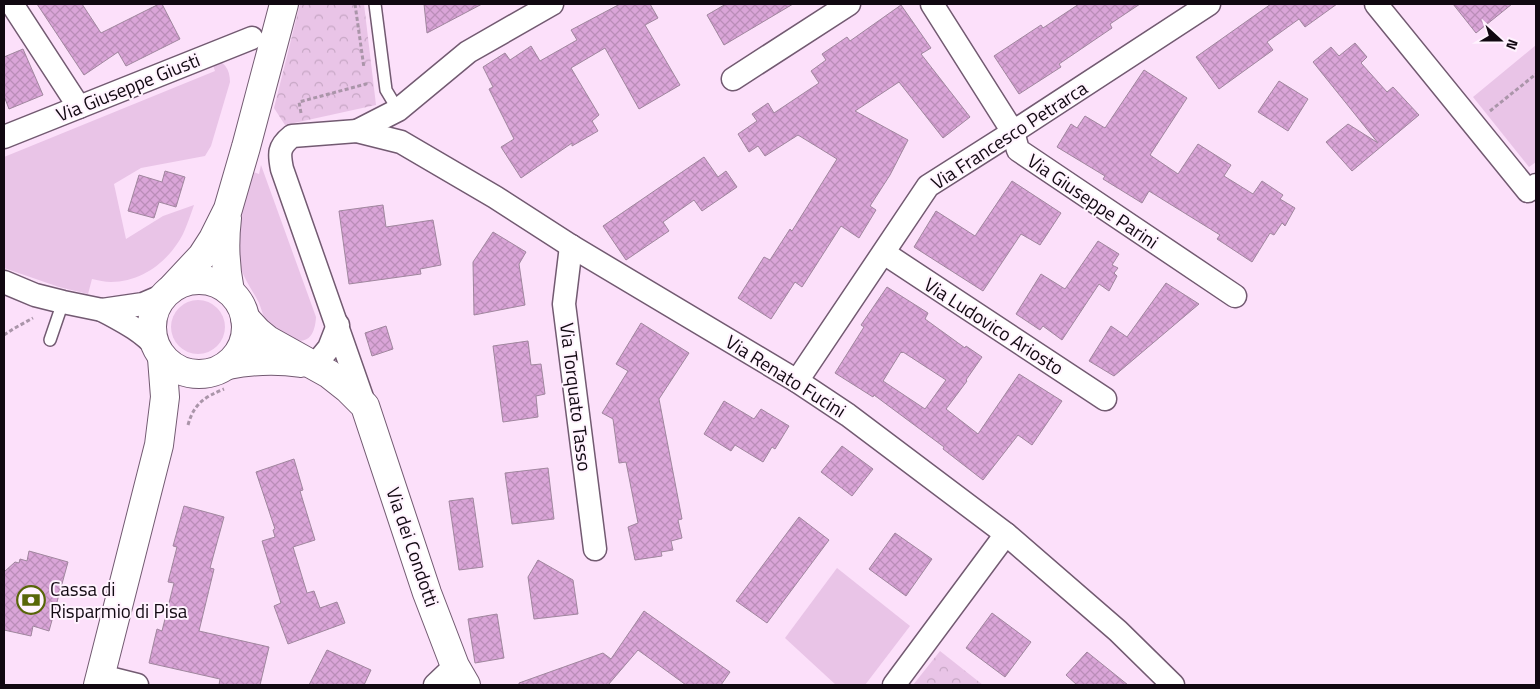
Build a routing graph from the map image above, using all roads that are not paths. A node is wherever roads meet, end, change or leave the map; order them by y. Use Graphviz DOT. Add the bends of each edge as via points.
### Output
graph roads {
  1 [pos="12,4"];
  2 [pos="284,4"];
  3 [pos="375,4"];
  4 [pos="552,4"];
  5 [pos="849,4"];
  6 [pos="932,4"];
  7 [pos="1209,4"];
  8 [pos="1376,4"];
  9 [pos="252,38"];
  10 [pos="733,79"];
  11 [pos="78,107"];
  12 [pos="398,110"];
  13 [pos="356,131"];
  14 [pos="1014,132"];
  15 [pos="4,136"];
  16 [pos="401,142"];
  17 [pos="1536,185"];
  18 [pos="228,209"];
  19 [pos="571,246"];
  20 [pos="884,253"];
  21 [pos="4,282"];
  22 [pos="169,291"];
  23 [pos="230,292"];
  24 [pos="1235,296"];
  25 [pos="63,302"];
  26 [pos="102,310"];
  27 [pos="245,318"];
  28 [pos="338,325"];
  29 [pos="50,340"];
  30 [pos="159,352"];
  31 [pos="315,365"];
  32 [pos="203,375"];
  33 [pos="228,376"];
  34 [pos="797,381"];
  35 [pos="1105,399"];
  36 [pos="366,406"];
  37 [pos="159,445"];
  38 [pos="1006,534"];
  39 [pos="595,549"];
  40 [pos="461,676"];
  41 [pos="100,681"];
  42 [pos="136,685"];
  43 [pos="435,685"];
  44 [pos="894,685"];
  45 [pos="1173,685"];
  1 -- 11 [label="street"];
  2 -- 18 [label="main road"];
  3 -- 12 [label="lane" via="386,90"];
  4 -- 12 [label="street" via="468,52"];
  5 -- 10 [label="street"];
  6 -- 14 [label="street, Via Giuseppe Parini"];
  7 -- 14 [label="street, Via Francesco Petrarca"];
  8 -- 17 [label="street" via="1528,192"];
  9 -- 11 [label="street, Via Giuseppe Giusti"];
  11 -- 15 [label="street, Via Giuseppe Giusti"];
  12 -- 13 [label="street"];
  12 -- 16 [label="street"];
  13 -- 16 [label="street, Via Renato Fucini"];
  13 -- 28 [label="street, Via dei Condotti" via="292,136 284,142 280,157"];
  14 -- 20 [label="street, Via Francesco Petrarca" via="928,186"];
  14 -- 24 [label="street, Via Giuseppe Parini" via="1018,150"];
  16 -- 19 [label="street, Via Renato Fucini" via="495,196"];
  18 -- 22 [label="main road" via="202,256"];
  18 -- 23 [label="main road" via="225,260"];
  19 -- 34 [label="street, Via Renato Fucini"];
  19 -- 39 [label="street, Via Torquato Tasso" via="564,304"];
  20 -- 34 [label="street, Via Francesco Petrarca"];
  20 -- 35 [label="street, Via Ludovico Ariosto"];
  21 -- 25 [label="street"];
  22 -- 23 [label="main road" via="184,282 196,280 220,285"];
  22 -- 26 [label="street" via="143,304"];
  22 -- 30 [label="main road" via="154,311 152,320"];
  23 -- 27 [label="main road" via="237,299"];
  25 -- 26 [label="street"];
  25 -- 29 [label="lane"];
  26 -- 30 [label="street" via="146,336"];
  27 -- 31 [label="main road, Via dei Condotti" via="268,340"];
  27 -- 33 [label="main road" via="243,344"];
  28 -- 31 [label="street" via="329,348"];
  28 -- 36 [label="street, Via dei Condotti"];
  30 -- 32 [label="main road" via="174,368 188,374"];
  30 -- 37 [label="main road" via="165,397"];
  31 -- 33 [label="main road, Via dei Condotti" via="266,360"];
  31 -- 36 [label="main road, Via dei Condotti"];
  32 -- 33 [label="main road" via="216,371"];
  32 -- 37 [label="main road" via="182,394"];
  34 -- 38 [label="street, Via Renato Fucini" via="848,415"];
  36 -- 40 [label="main road, Via dei Condotti" via="427,593"];
  37 -- 41 [label="main road"];
  38 -- 44 [label="street"];
  38 -- 45 [label="street, Via Renato Fucini" via="1118,631"];
  40 -- 43 [label="street"];
  41 -- 42 [label="street"];
}
